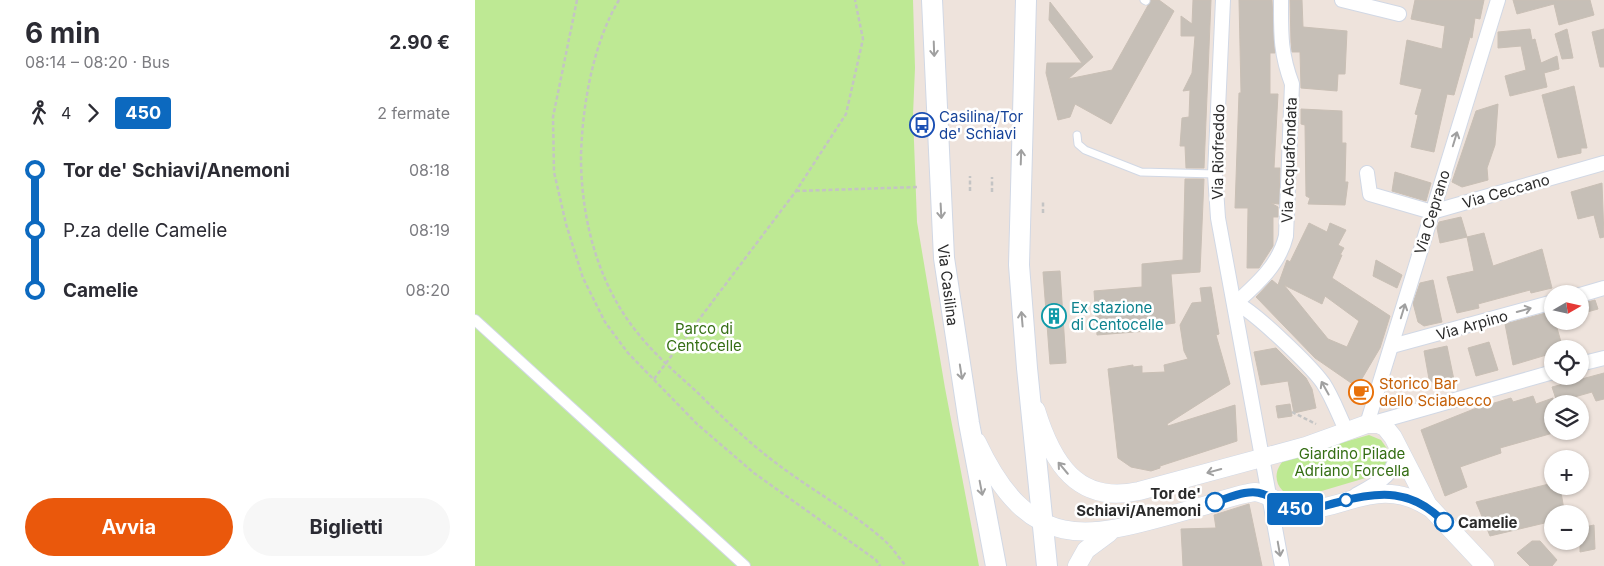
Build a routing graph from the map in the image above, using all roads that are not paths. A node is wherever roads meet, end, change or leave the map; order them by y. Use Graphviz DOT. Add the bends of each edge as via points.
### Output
graph roads {
  1 [pos="932,0"];
  2 [pos="1026,0"];
  3 [pos="1223,0"];
  4 [pos="1281,0"];
  5 [pos="1342,0"];
  6 [pos="1498,0"];
  7 [pos="1399,14"];
  8 [pos="1077,136"];
  9 [pos="1604,164"];
  10 [pos="1367,173"];
  11 [pos="1215,174"];
  12 [pos="1432,212"];
  13 [pos="1604,288"];
  14 [pos="1589,292"];
  15 [pos="1236,303"];
  16 [pos="1544,304"];
  17 [pos="475,320"];
  18 [pos="1392,346"];
  19 [pos="1604,358"];
  20 [pos="1589,362"];
  21 [pos="1027,368"];
  22 [pos="1544,375"];
  23 [pos="969,423"];
  24 [pos="1367,424"];
  25 [pos="1347,432"];
  26 [pos="1399,447"];
  27 [pos="1261,458"];
  28 [pos="1270,497"];
  29 [pos="1349,499"];
  30 [pos="1431,508"];
  31 [pos="1043,523"];
  32 [pos="1120,528"];
  33 [pos="745,566"];
  34 [pos="996,566"];
  35 [pos="1047,566"];
  36 [pos="1077,566"];
  37 [pos="1282,566"];
  38 [pos="1485,566"];
  1 -- 23 [label="main road, Via Casilina, one-way" via="944,258"];
  21 -- 2 [label="main road, one-way" via="1019,238"];
  3 -- 11 [label="street, Via Riofreddo"];
  4 -- 15 [label="street, Via Acquafondata" via="1283,61 1292,84 1286,236 1271,268"];
  5 -- 7 [label="street"];
  12 -- 6 [label="street, Via Ceprano, one-way"];
  8 -- 11 [label="lane" via="1078,144 1085,150 1141,172"];
  9 -- 12 [label="street, Via Ceccano"];
  10 -- 12 [label="street" via="1370,194"];
  11 -- 15 [label="street, Via Riofreddo" via="1218,218"];
  18 -- 12 [label="street, Via Ceprano, one-way"];
  13 -- 14 [label="street"];
  25 -- 15 [label="street, one-way" via="1315,373 1254,314"];
  15 -- 27 [label="street, Via Riofreddo"];
  18 -- 16 [label="street, Via Arpino, one-way"];
  17 -- 33 [label="street"];
  18 -- 24 [label="street, Via Ceprano"];
  19 -- 20 [label="street"];
  27 -- 21 [label="street, one-way" via="1129,493 1095,491 1073,478 1057,461 1039,417"];
  21 -- 31 [label="main road"];
  22 -- 24 [label="street"];
  23 -- 31 [label="street" via="1002,489"];
  23 -- 34 [label="main road, Via Casilina, one-way"];
  24 -- 25 [label="street"];
  24 -- 26 [label="street" via="1383,425"];
  25 -- 27 [label="street"];
  26 -- 29 [label="street" via="1390,472"];
  26 -- 30 [label="street" via="1418,489"];
  27 -- 28 [label="street, Via Riofreddo"];
  28 -- 29 [label="street" via="1299,510"];
  28 -- 32 [label="street" via="1259,492 1250,493"];
  28 -- 37 [label="street, Via Riofreddo, one-way"];
  29 -- 30 [label="street" via="1390,495"];
  30 -- 38 [label="street"];
  31 -- 32 [label="street" via="1085,534"];
  31 -- 35 [label="main road"];
  32 -- 36 [label="street" via="1091,546"];
}
